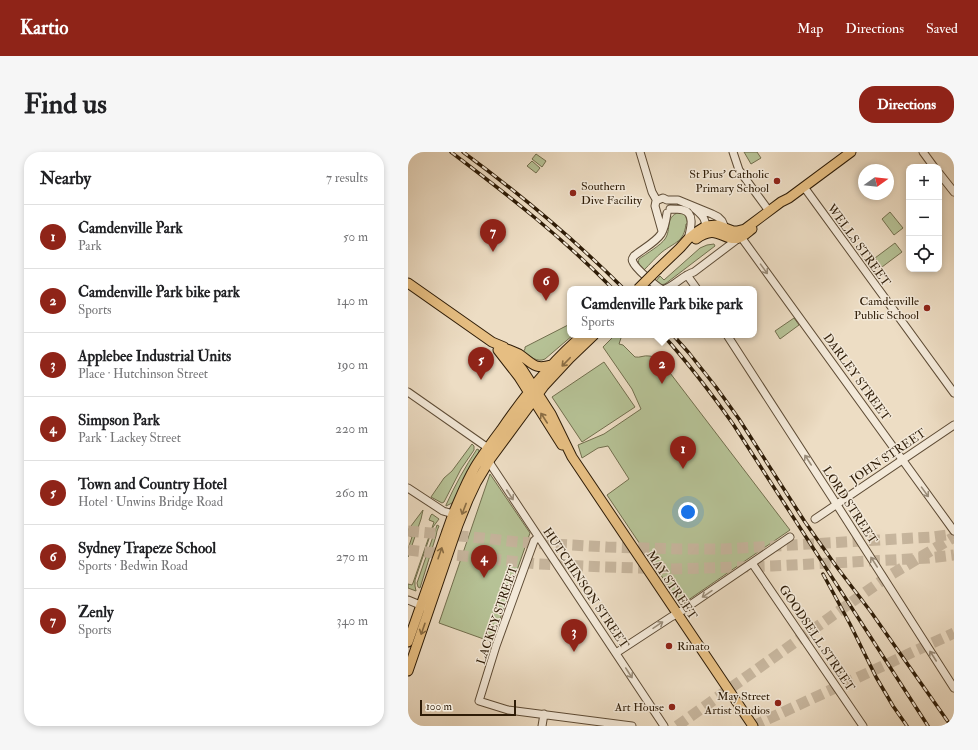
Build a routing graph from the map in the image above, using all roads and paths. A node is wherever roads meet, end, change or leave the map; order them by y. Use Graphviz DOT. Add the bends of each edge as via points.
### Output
graph roads {
  1 [pos="640,152"];
  2 [pos="733,152"];
  3 [pos="851,152"];
  4 [pos="923,152"];
  5 [pos="932,164"];
  6 [pos="942,177"];
  7 [pos="804,187"];
  8 [pos="954,192"];
  9 [pos="667,200"];
  10 [pos="787,200"];
  11 [pos="657,201"];
  12 [pos="687,204"];
  13 [pos="656,211"];
  14 [pos="669,211"];
  15 [pos="769,211"];
  16 [pos="706,230"];
  17 [pos="662,231"];
  18 [pos="725,232"];
  19 [pos="740,238"];
  20 [pos="688,239"];
  21 [pos="680,248"];
  22 [pos="688,274"];
  23 [pos="408,283"];
  24 [pos="641,286"];
  25 [pos="658,286"];
  26 [pos="671,286"];
  27 [pos="695,286"];
  28 [pos="580,338"];
  29 [pos="591,338"];
  30 [pos="728,338"];
  31 [pos="492,342"];
  32 [pos="504,347"];
  33 [pos="551,365"];
  34 [pos="408,392"];
  35 [pos="954,392"];
  36 [pos="533,393"];
  37 [pos="954,425"];
  38 [pos="488,448"];
  39 [pos="903,460"];
  40 [pos="489,462"];
  41 [pos="408,488"];
  42 [pos="837,505"];
  43 [pos="453,514"];
  44 [pos="815,519"];
  45 [pos="954,531"];
  46 [pos="538,537"];
  47 [pos="790,537"];
  48 [pos="752,563"];
  49 [pos="408,600"];
  50 [pos="426,607"];
  51 [pos="677,614"];
  52 [pos="408,642"];
  53 [pos="616,653"];
  54 [pos="408,671"];
  55 [pos="954,688"];
  56 [pos="544,714"];
  57 [pos="542,726"];
  58 [pos="632,726"];
  59 [pos="664,726"];
  60 [pos="753,726"];
  61 [pos="863,726"];
  1 -- 11 [label="street"];
  2 -- 15 [label="street" via="739,170"];
  3 -- 7 [label="main road"];
  4 -- 5 [label="street"];
  6 -- 8 [label="street"];
  7 -- 10 [label="main road"];
  7 -- 35 [label="street, WELLS STREET"];
  9 -- 11 [label="street" via="663,198"];
  9 -- 12 [label="street" via="678,200"];
  9 -- 14 [label="street" via="670,204"];
  10 -- 15 [label="main road"];
  10 -- 19 [label="main road"];
  11 -- 13 [label="street"];
  12 -- 16 [label="street" via="704,218"];
  12 -- 18 [label="street" via="718,217"];
  13 -- 14 [label="street" via="662,214"];
  13 -- 17 [label="street"];
  14 -- 17 [label="street"];
  14 -- 20 [label="street" via="684,210 689,215 692,224"];
  15 -- 18 [label="main road" via="737,232"];
  16 -- 18 [label="main road" via="716,225"];
  16 -- 20 [label="main road" via="698,231"];
  16 -- 21 [label="main road" via="692,243"];
  17 -- 25 [label="street" via="634,256 632,261"];
  18 -- 19 [label="main road" via="730,238"];
  18 -- 22 [label="street" via="722,246 692,268"];
  19 -- 22 [label="street"];
  19 -- 39 [label="street, DARLEY STREET, one-way"];
  20 -- 21 [label="main road"];
  21 -- 24 [label="main road, bridge"];
  22 -- 26 [label="street"];
  22 -- 27 [label="street"];
  23 -- 31 [label="main road"];
  28 -- 33 [label="main road"];
  29 -- 36 [label="main road, one-way"];
  42 -- 30 [label="street, LORD STREET, one-way"];
  31 -- 32 [label="main road"];
  31 -- 36 [label="main road"];
  32 -- 33 [label="main road" via="535,366 543,368"];
  32 -- 36 [label="main road"];
  33 -- 36 [label="main road"];
  34 -- 38 [label="street"];
  36 -- 38 [label="main road" via="510,416"];
  36 -- 40 [label="main road"];
  36 -- 51 [label="main road, MAY STREET" via="551,414 572,457"];
  37 -- 39 [label="street, JOHN STREET"];
  38 -- 43 [label="main road" via="460,496"];
  39 -- 42 [label="street, JOHN STREET"];
  39 -- 45 [label="street, DARLEY STREET, one-way"];
  40 -- 46 [label="street, HUTCHINSON STREET, one-way"];
  40 -- 50 [label="main road, one-way" via="468,500"];
  41 -- 43 [label="street" via="443,511"];
  42 -- 44 [label="street, JOHN STREET"];
  55 -- 42 [label="street, LORD STREET, one-way"];
  50 -- 43 [label="main road, one-way"];
  46 -- 53 [label="street, HUTCHINSON STREET"];
  46 -- 56 [label="street, LACKEY STREET" via="534,541 479,701 508,710"];
  47 -- 48 [label="street"];
  48 -- 51 [label="street, one-way"];
  48 -- 61 [label="street, GOODSELL STREET"];
  49 -- 50 [label="street"];
  50 -- 52 [label="main road"];
  50 -- 54 [label="main road, one-way"];
  53 -- 51 [label="street, one-way"];
  51 -- 60 [label="main road, MAY STREET"];
  53 -- 59 [label="street, HUTCHINSON STREET, one-way"];
  56 -- 57 [label="street"];
  56 -- 58 [label="street"];
}
